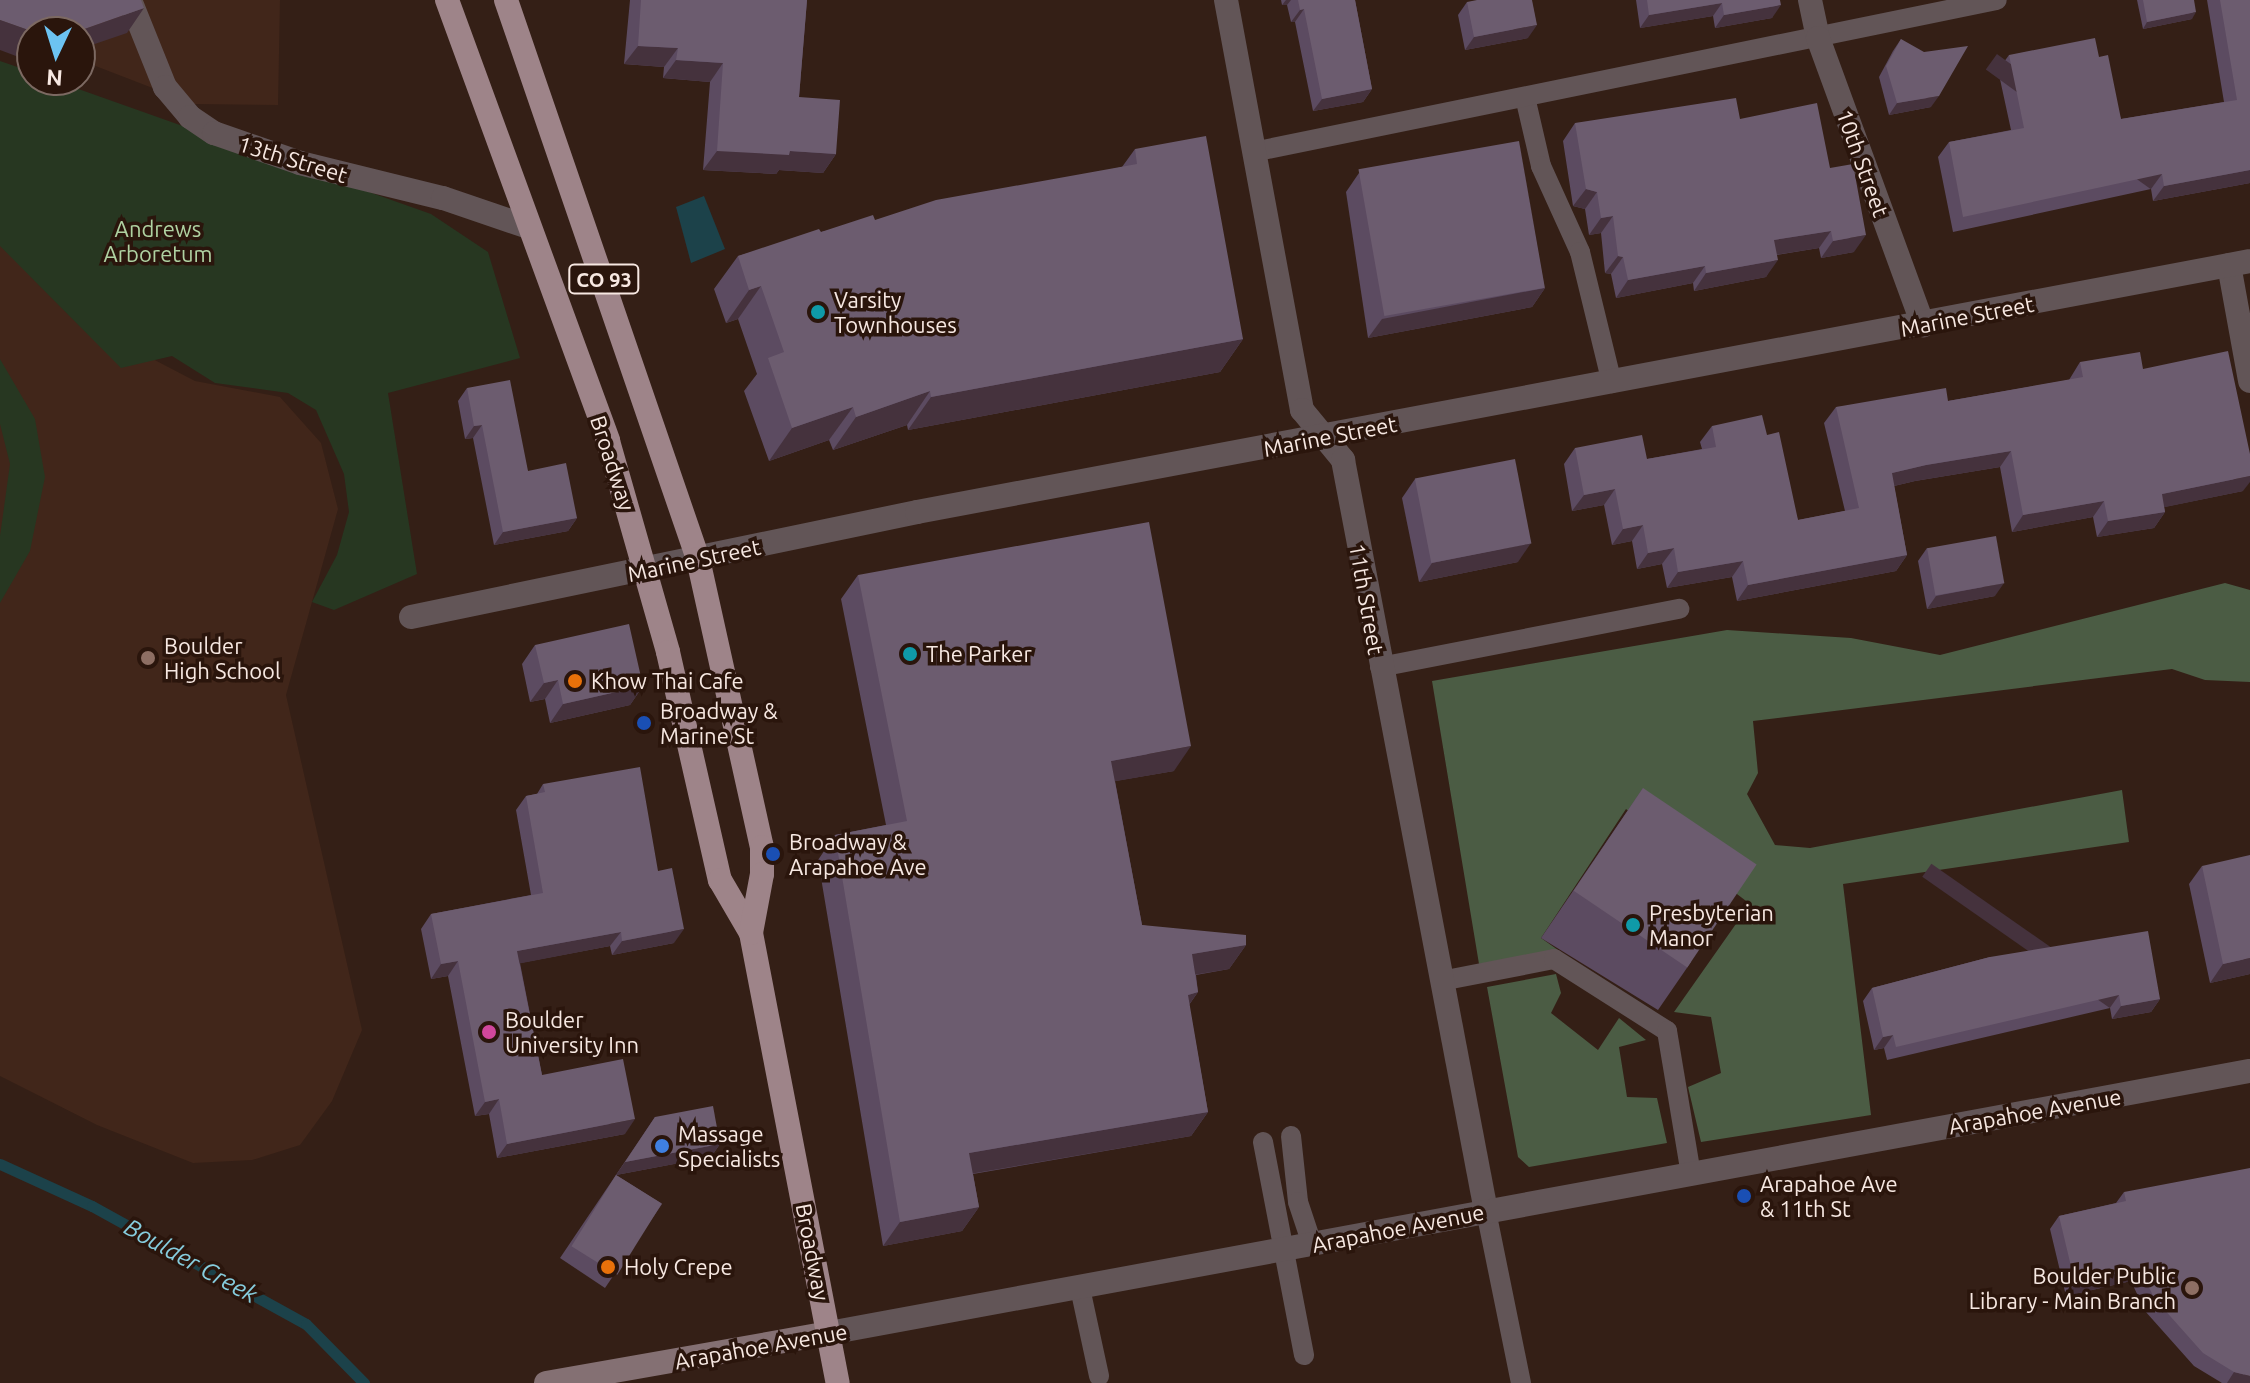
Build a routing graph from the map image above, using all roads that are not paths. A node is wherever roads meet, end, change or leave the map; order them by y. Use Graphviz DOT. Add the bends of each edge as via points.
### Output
graph roads {
  1 [pos="130,0"];
  2 [pos="447,0"];
  3 [pos="506,0"];
  4 [pos="1226,0"];
  5 [pos="1810,0"];
  6 [pos="1997,0"];
  7 [pos="1818,38"];
  8 [pos="1525,97"];
  9 [pos="1253,152"];
  10 [pos="528,227"];
  11 [pos="2240,263"];
  12 [pos="1923,325"];
  13 [pos="2250,381"];
  14 [pos="1612,383"];
  15 [pos="1325,437"];
  16 [pos="698,559"];
  17 [pos="645,570"];
  18 [pos="1679,609"];
  19 [pos="411,617"];
  20 [pos="1380,667"];
  21 [pos="751,933"];
  22 [pos="1441,981"];
  23 [pos="2250,1071"];
  24 [pos="1291,1136"];
  25 [pos="1263,1142"];
  26 [pos="1691,1174"];
  27 [pos="1486,1211"];
  28 [pos="1312,1244"];
  29 [pos="1284,1250"];
  30 [pos="1080,1288"];
  31 [pos="829,1333"];
  32 [pos="1304,1355"];
  33 [pos="1099,1376"];
  34 [pos="546,1383"];
  35 [pos="838,1383"];
  36 [pos="1521,1383"];
  1 -- 10 [label="street, 13th Street" via="152,65 190,117 239,145 443,198"];
  2 -- 10 [label="main road, Broadway / CO 93"];
  3 -- 16 [label="main road, Broadway / CO 93"];
  4 -- 9 [label="street, 11th Street"];
  5 -- 7 [label="street, 10th Street"];
  6 -- 7 [label="lane"];
  7 -- 8 [label="lane"];
  7 -- 12 [label="street, 10th Street"];
  8 -- 9 [label="lane"];
  8 -- 14 [label="lane" via="1541,166 1580,252"];
  9 -- 15 [label="street, 11th Street" via="1302,410"];
  10 -- 17 [label="main road, Broadway / CO 93" via="608,441"];
  11 -- 12 [label="street, Marine Street"];
  11 -- 13 [label="street"];
  12 -- 14 [label="street, Marine Street"];
  14 -- 15 [label="street, Marine Street"];
  15 -- 16 [label="street, Marine Street" via="917,512"];
  15 -- 20 [label="street, 11th Street" via="1343,460"];
  16 -- 17 [label="street, Marine Street"];
  16 -- 21 [label="main road, Broadway / CO 93" via="762,847"];
  17 -- 19 [label="street, Marine Street"];
  17 -- 21 [label="main road, Broadway / CO 93" via="720,880"];
  18 -- 20 [label="lane"];
  20 -- 22 [label="street, 11th Street"];
  21 -- 31 [label="main road, Broadway / CO 93"];
  22 -- 26 [label="lane" via="1554,959 1667,1031"];
  22 -- 27 [label="street, 11th Street"];
  23 -- 26 [label="street, Arapahoe Avenue"];
  24 -- 28 [label="lane" via="1298,1202"];
  25 -- 29 [label="lane"];
  26 -- 27 [label="street, Arapahoe Avenue"];
  27 -- 28 [label="street, Arapahoe Avenue"];
  27 -- 36 [label="lane"];
  28 -- 29 [label="street, Arapahoe Avenue"];
  29 -- 30 [label="street, Arapahoe Avenue"];
  29 -- 32 [label="lane"];
  30 -- 31 [label="street, Arapahoe Avenue"];
  30 -- 33 [label="lane"];
  31 -- 34 [label="main road, Arapahoe Avenue"];
  31 -- 35 [label="main road, Broadway / CO 93"];
}
